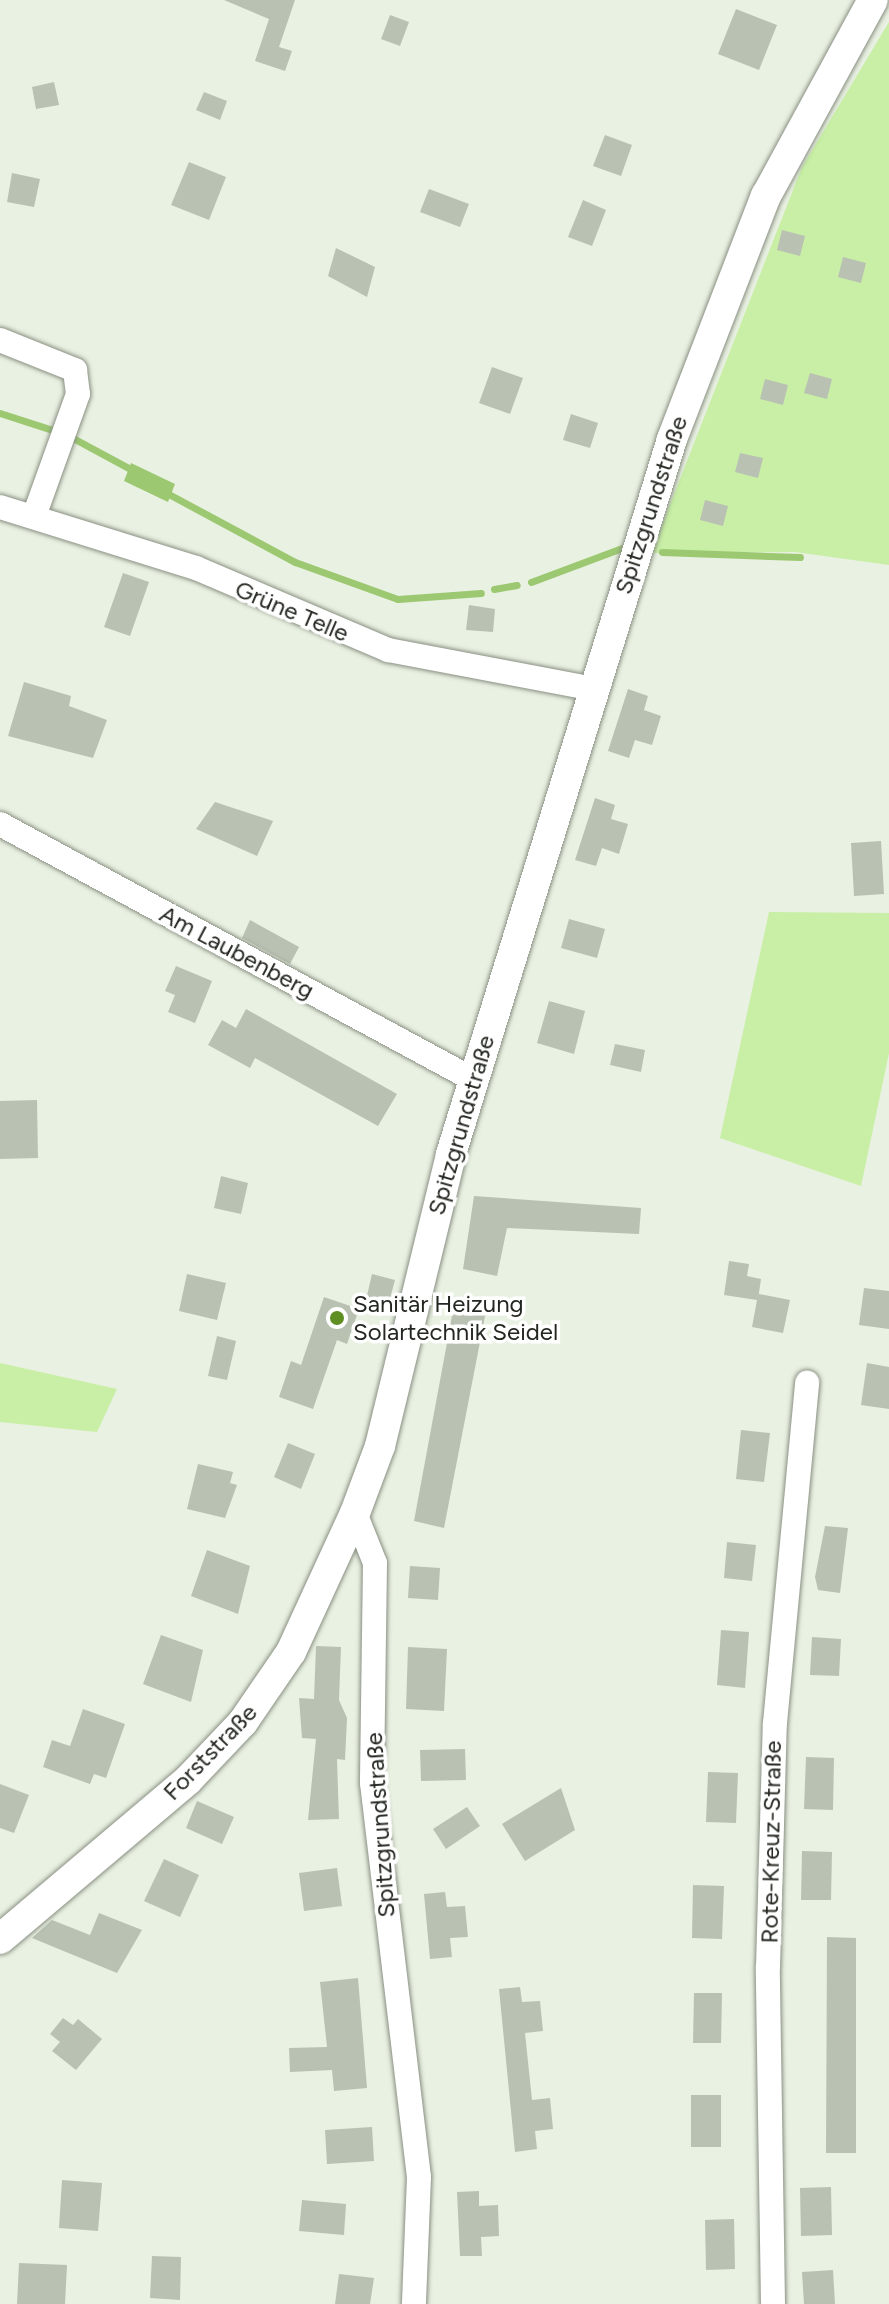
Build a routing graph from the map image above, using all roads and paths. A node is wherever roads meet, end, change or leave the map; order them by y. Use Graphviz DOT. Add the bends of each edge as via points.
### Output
graph roads {
  1 [pos="873,0"];
  2 [pos="0,340"];
  3 [pos="0,507"];
  4 [pos="34,516"];
  5 [pos="590,688"];
  6 [pos="0,824"];
  7 [pos="474,1080"];
  8 [pos="807,1382"];
  9 [pos="355,1513"];
  10 [pos="0,1939"];
  11 [pos="414,2304"];
  12 [pos="773,2304"];
  1 -- 5 [label="street, Spitzgrundstraße" via="783,160 729,283"];
  2 -- 4 [label="street" via="75,370 78,394"];
  3 -- 4 [label="street, Grüne Telle"];
  4 -- 5 [label="street, Grüne Telle" via="196,568 388,650"];
  5 -- 7 [label="street, Spitzgrundstraße"];
  6 -- 7 [label="street, Am Laubenberg"];
  7 -- 9 [label="street, Spitzgrundstraße" via="380,1446"];
  8 -- 12 [label="street, Rote-Kreuz-Straße" via="775,1723 768,1967"];
  9 -- 10 [label="street, Forststraße" via="291,1652 243,1722 188,1780"];
  9 -- 11 [label="street, Spitzgrundstraße" via="375,1563 372,1783 419,2177"];
}
